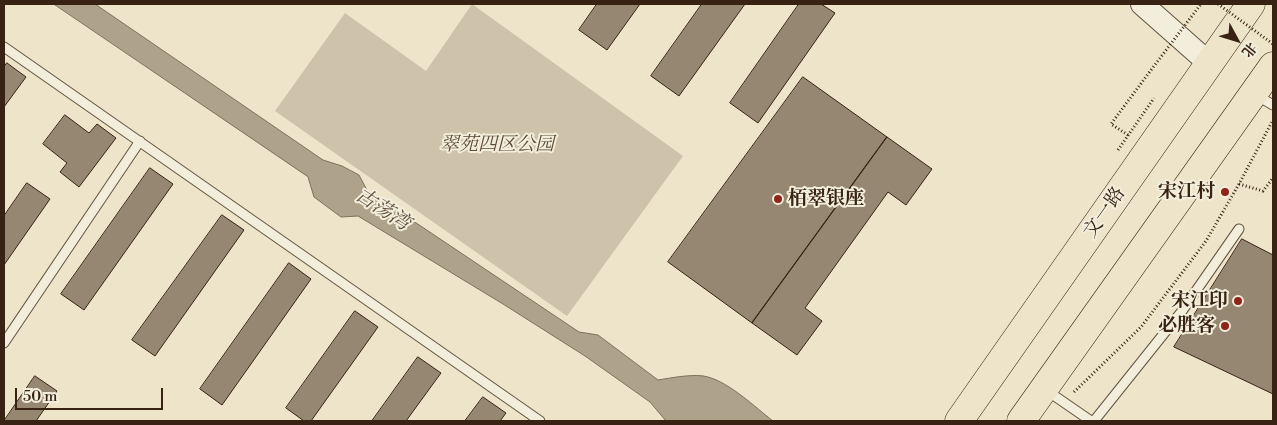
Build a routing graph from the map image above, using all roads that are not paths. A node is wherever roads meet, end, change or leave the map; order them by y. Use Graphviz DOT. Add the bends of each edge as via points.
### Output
graph roads {
  1 [pos="1142,4"];
  2 [pos="1251,4"];
  3 [pos="4,47"];
  4 [pos="1210,64"];
  5 [pos="1273,66"];
  6 [pos="1264,100"];
  7 [pos="140,141"];
  8 [pos="1239,229"];
  9 [pos="4,343"];
  10 [pos="1053,396"];
  11 [pos="540,421"];
  12 [pos="958,421"];
  13 [pos="1021,421"];
  14 [pos="1092,421"];
  1 -- 4 [label="street"];
  2 -- 4 [label="main road, 文一路"];
  3 -- 7 [label="lane"];
  4 -- 12 [label="main road, 文一路"];
  5 -- 6 [label="main road"];
  6 -- 10 [label="main road"];
  7 -- 9 [label="lane"];
  7 -- 11 [label="lane"];
  8 -- 14 [label="lane" via="1182,311"];
  10 -- 13 [label="main road"];
  10 -- 14 [label="lane"];
}
